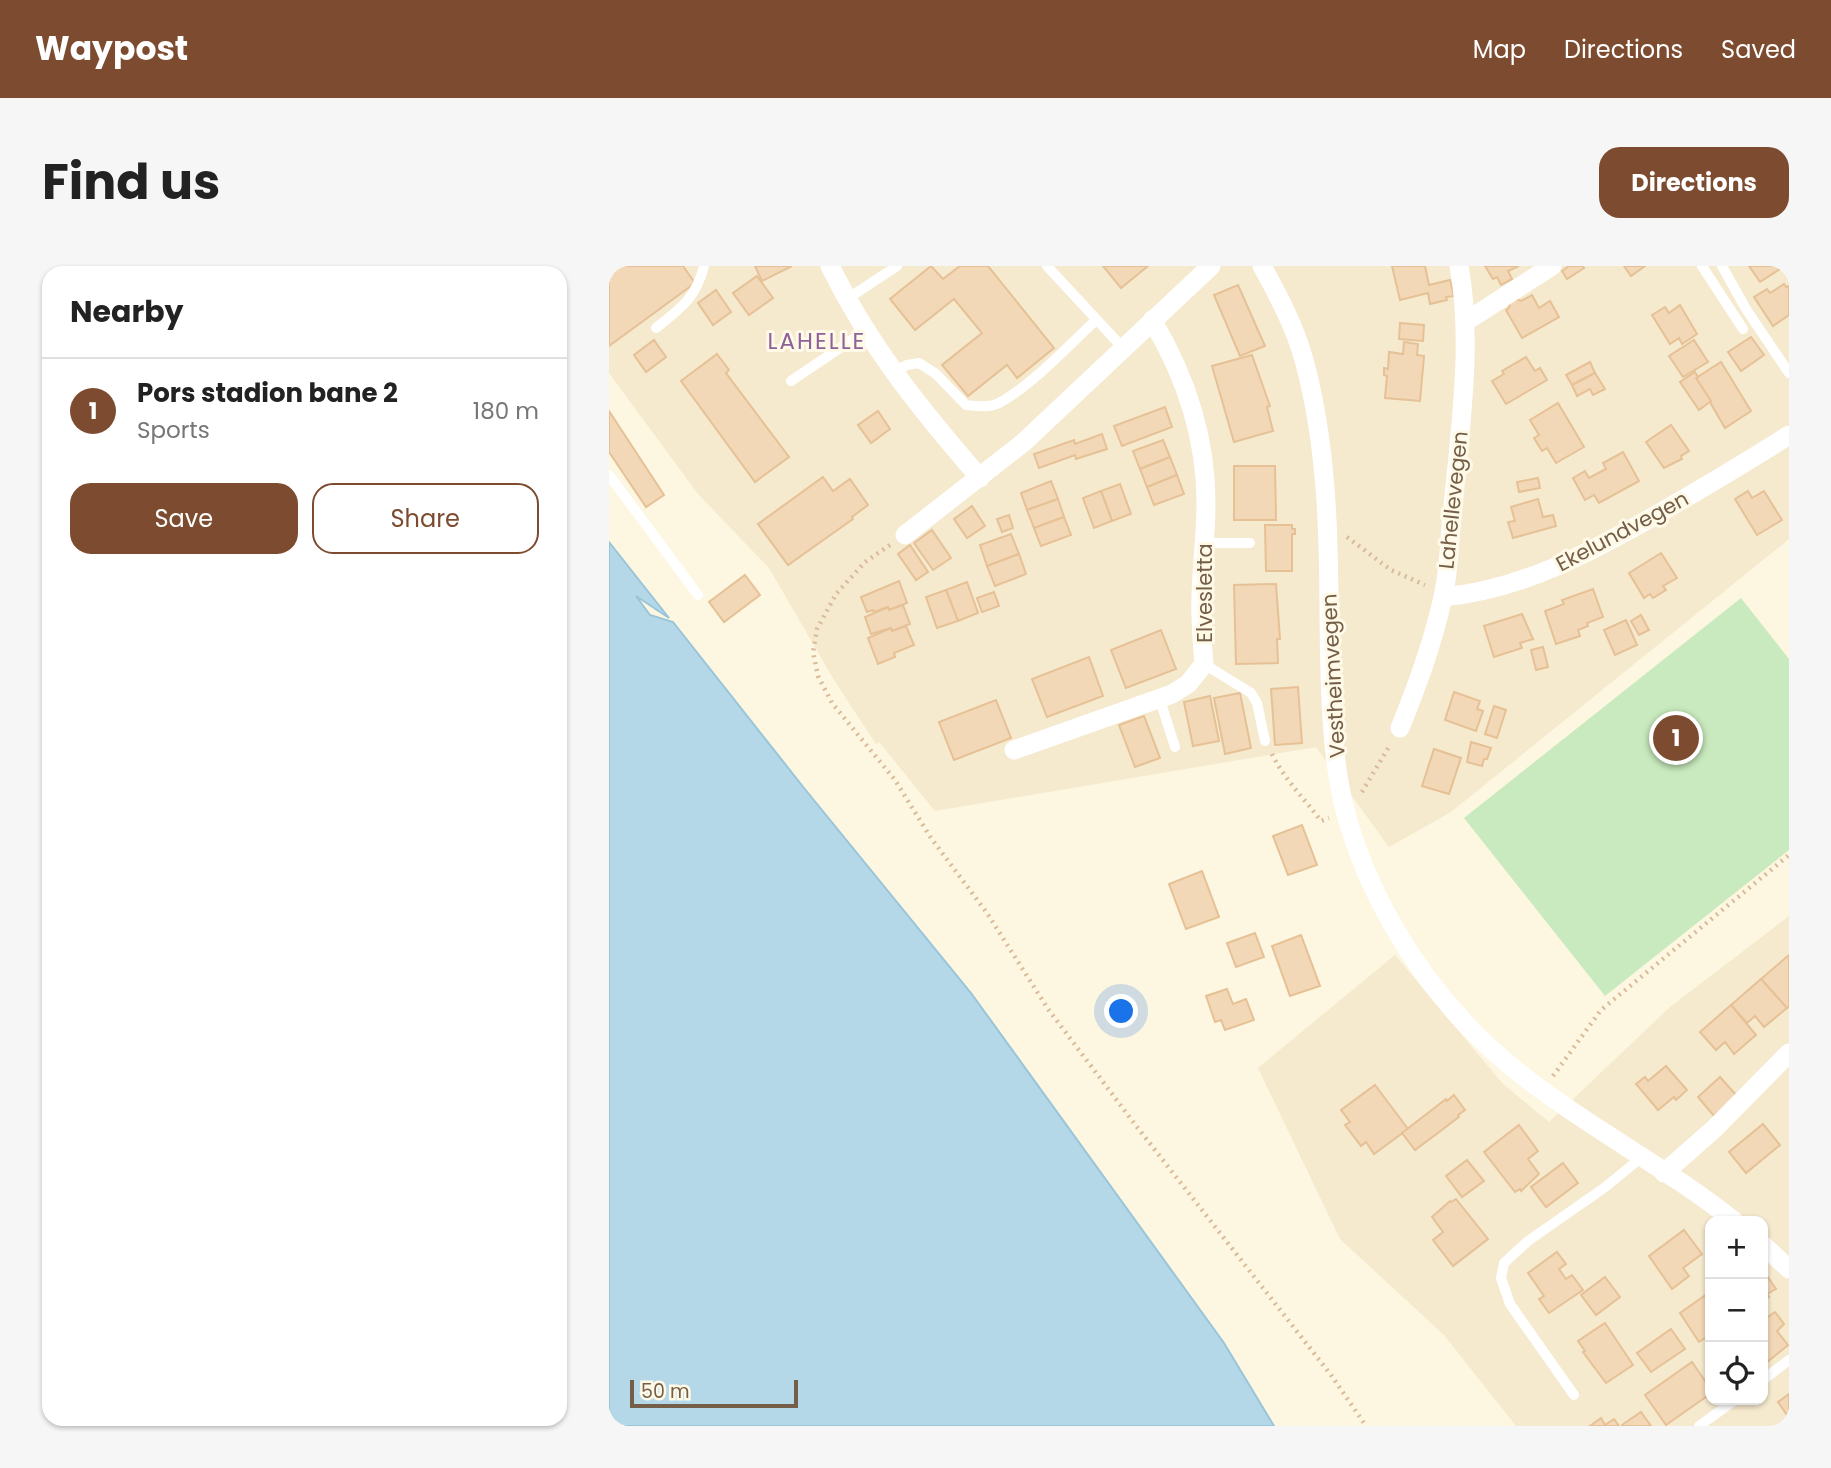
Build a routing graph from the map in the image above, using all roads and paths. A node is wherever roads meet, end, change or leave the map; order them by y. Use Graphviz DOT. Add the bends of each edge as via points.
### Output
graph roads {
  1 [pos="704,266"];
  2 [pos="829,266"];
  3 [pos="897,266"];
  4 [pos="1047,266"];
  5 [pos="1211,266"];
  6 [pos="1262,266"];
  7 [pos="1459,266"];
  8 [pos="1552,266"];
  9 [pos="1702,266"];
  10 [pos="1722,266"];
  11 [pos="846,300"];
  12 [pos="1152,320"];
  13 [pos="1095,321"];
  14 [pos="1465,322"];
  15 [pos="656,328"];
  16 [pos="1743,329"];
  17 [pos="865,331"];
  18 [pos="1122,348"];
  19 [pos="894,372"];
  20 [pos="1789,373"];
  21 [pos="791,381"];
  22 [pos="1789,435"];
  23 [pos="609,475"];
  24 [pos="980,478"];
  25 [pos="1326,522"];
  26 [pos="905,535"];
  27 [pos="1203,543"];
  28 [pos="1250,543"];
  29 [pos="698,595"];
  30 [pos="1444,597"];
  31 [pos="1203,664"];
  32 [pos="1160,700"];
  33 [pos="1400,728"];
  34 [pos="1265,741"];
  35 [pos="1175,747"];
  36 [pos="1014,750"];
  37 [pos="1345,812"];
  38 [pos="1789,855"];
  39 [pos="1789,1054"];
  40 [pos="1542,1091"];
  41 [pos="1642,1157"];
  42 [pos="1664,1173"];
  43 [pos="1727,1216"];
  44 [pos="1768,1250"];
  45 [pos="1789,1269"];
  46 [pos="1789,1360"];
  47 [pos="1768,1376"];
  48 [pos="1574,1395"];
  49 [pos="1728,1405"];
  50 [pos="1366,1426"];
  51 [pos="1699,1426"];
  1 -- 15 [label="lane" via="699,286 685,306"];
  2 -- 11 [label="street"];
  3 -- 11 [label="lane"];
  4 -- 13 [label="lane"];
  5 -- 12 [label="street"];
  6 -- 25 [label="street, Vestheimvegen" via="1303,357 1321,444"];
  7 -- 14 [label="street, Lahellevegen"];
  8 -- 14 [label="street"];
  9 -- 16 [label="lane"];
  10 -- 20 [label="lane"];
  11 -- 17 [label="street"];
  12 -- 18 [label="street"];
  12 -- 27 [label="street, Elvesletta" via="1187,392 1197,430 1206,504"];
  13 -- 18 [label="lane"];
  13 -- 19 [label="lane" via="997,404 966,405 919,363"];
  14 -- 30 [label="street, Lahellevegen" via="1461,424"];
  17 -- 19 [label="street"];
  17 -- 21 [label="lane"];
  18 -- 24 [label="street"];
  19 -- 24 [label="street"];
  22 -- 30 [label="street, Ekelundvegen" via="1586,554 1521,581 1471,595"];
  23 -- 29 [label="lane"];
  24 -- 26 [label="street"];
  25 -- 30 [label="path" via="1391,570"];
  25 -- 37 [label="street, Vestheimvegen" via="1330,687"];
  26 -- 50 [label="path" via="865,562 836,594 817,629 813,652 818,676 832,704 895,780 1048,1009"];
  27 -- 28 [label="lane"];
  27 -- 31 [label="street, Elvesletta"];
  30 -- 33 [label="street, Lahellevegen" via="1422,676"];
  31 -- 32 [label="street, Elvesletta" via="1188,684"];
  31 -- 34 [label="lane" via="1251,693"];
  32 -- 35 [label="lane"];
  32 -- 36 [label="street, Elvesletta"];
  33 -- 37 [label="path" via="1377,771"];
  34 -- 37 [label="path" via="1281,774 1321,821"];
  37 -- 40 [label="street, Vestheimvegen" via="1371,884 1428,978 1497,1056"];
  38 -- 40 [label="path" via="1601,1010"];
  39 -- 42 [label="street"];
  40 -- 41 [label="street, Vestheimvegen"];
  41 -- 42 [label="street, Vestheimvegen"];
  41 -- 48 [label="lane" via="1504,1263 1501,1278 1510,1304"];
  42 -- 43 [label="street, Vestheimvegen"];
  44 -- 45 [label="street"];
  46 -- 47 [label="lane"];
  49 -- 51 [label="lane"];
}
